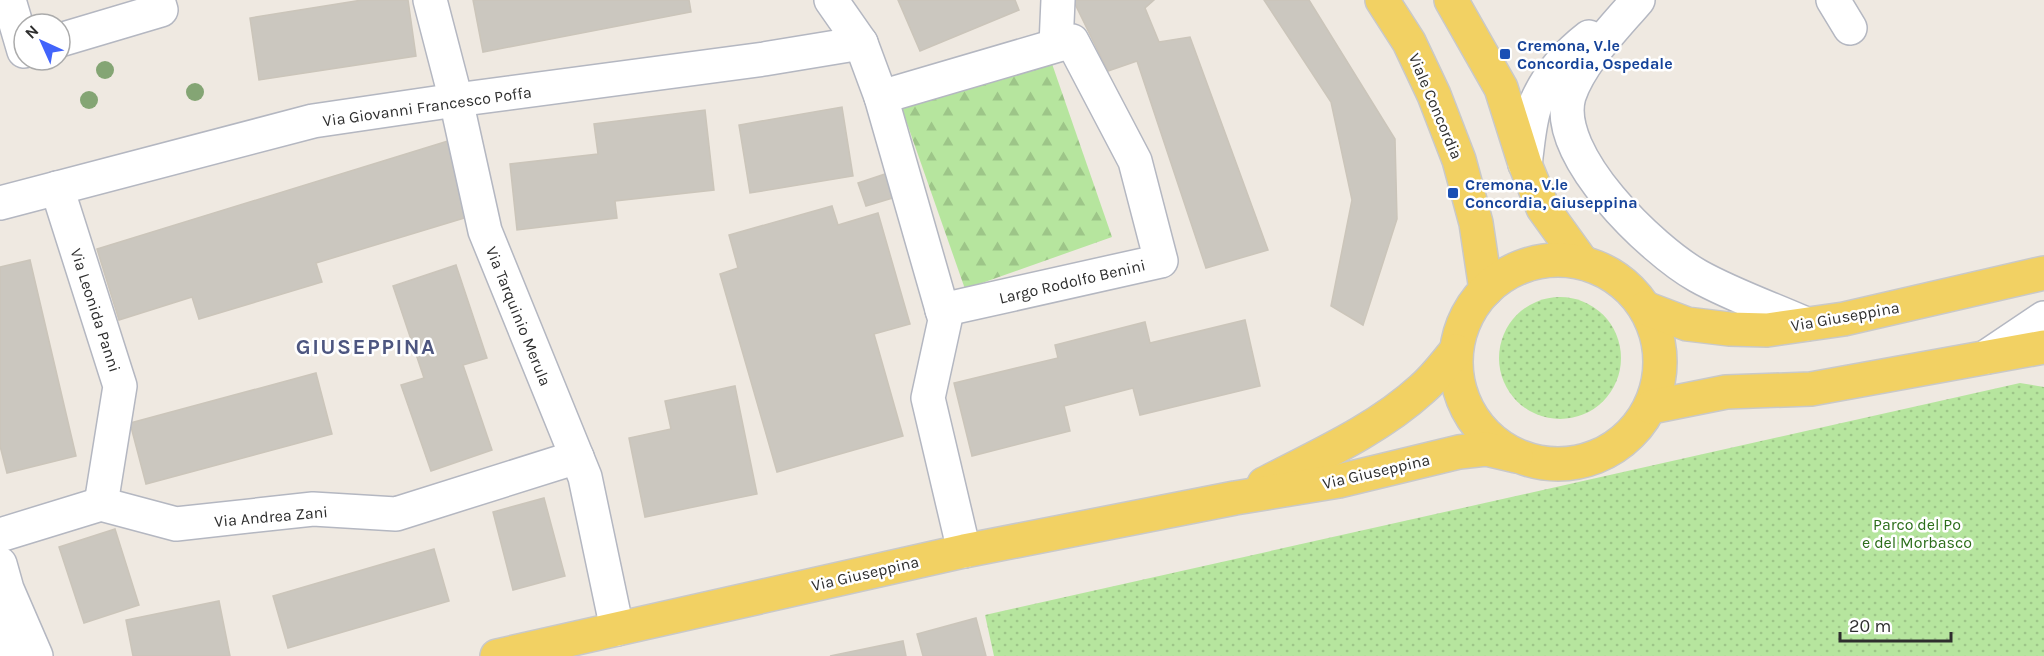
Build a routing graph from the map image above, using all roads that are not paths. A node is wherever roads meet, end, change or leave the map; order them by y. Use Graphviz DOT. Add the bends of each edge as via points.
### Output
graph roads {
  1 [pos="158,0"];
  2 [pos="430,0"];
  3 [pos="831,0"];
  4 [pos="1058,0"];
  5 [pos="1382,0"];
  6 [pos="1451,0"];
  7 [pos="1637,0"];
  8 [pos="1833,0"];
  9 [pos="1850,28"];
  10 [pos="72,36"];
  11 [pos="861,43"];
  12 [pos="1056,45"];
  13 [pos="881,97"];
  14 [pos="456,100"];
  15 [pos="1524,164"];
  16 [pos="57,188"];
  17 [pos="0,203"];
  18 [pos="1582,262"];
  19 [pos="2044,273"];
  20 [pos="1486,290"];
  21 [pos="1646,308"];
  22 [pos="942,310"];
  23 [pos="2044,318"];
  24 [pos="1806,324"];
  25 [pos="2040,349"];
  26 [pos="1456,351"];
  27 [pos="1986,357"];
  28 [pos="1650,407"];
  29 [pos="1516,456"];
  30 [pos="577,457"];
  31 [pos="1235,498"];
  32 [pos="101,504"];
  33 [pos="0,535"];
  34 [pos="964,551"];
  35 [pos="3,576"];
  36 [pos="617,629"];
  37 [pos="3,656"];
  38 [pos="36,656"];
  39 [pos="497,656"];
  1 -- 10 [label="street" via="161,9"];
  2 -- 14 [label="street, Via Tarquinio Merula"];
  3 -- 11 [label="street"];
  4 -- 12 [label="street"];
  5 -- 20 [label="main road, Viale Concordia" via="1409,42 1459,160 1476,223"];
  6 -- 15 [label="main road" via="1501,88"];
  7 -- 15 [label="street" via="1578,45 1551,75 1536,104"];
  7 -- 24 [label="street" via="1581,70 1569,97 1573,141 1612,202 1658,248 1698,276"];
  8 -- 9 [label="street"];
  11 -- 13 [label="street"];
  11 -- 14 [label="street, Via Giovanni Francesco Poffa" via="764,60"];
  12 -- 13 [label="street"];
  12 -- 22 [label="street, Largo Rodolfo Benini" via="1072,41 1135,161 1161,261"];
  13 -- 22 [label="street"];
  14 -- 16 [label="street, Via Giovanni Francesco Poffa" via="313,121"];
  14 -- 30 [label="street, Via Tarquinio Merula" via="485,231"];
  15 -- 18 [label="main road" via="1543,208"];
  16 -- 17 [label="street, Via Giovanni Francesco Poffa"];
  16 -- 32 [label="street, Via Leonida Panni" via="120,386"];
  18 -- 20 [label="main road, Via Giuseppina" via="1547,260 1514,270"];
  18 -- 21 [label="main road, Via Giuseppina" via="1629,287"];
  19 -- 24 [label="main road, Via Giuseppina" via="1844,319"];
  20 -- 26 [label="main road, Via Giuseppina" via="1466,318"];
  21 -- 24 [label="main road, Via Giuseppina" via="1687,324 1729,329 1767,330"];
  21 -- 28 [label="main road, Via Giuseppina" via="1659,340 1660,374"];
  22 -- 34 [label="street" via="945,320 927,398"];
  23 -- 27 [label="street"];
  25 -- 27 [label="main road"];
  26 -- 29 [label="main road, Via Giuseppina" via="1458,383 1469,413 1489,438"];
  26 -- 31 [label="main road, Via Giuseppina" via="1423,389 1382,420"];
  27 -- 28 [label="main road" via="1811,389 1726,392"];
  28 -- 29 [label="main road, Via Giuseppina" via="1632,433 1607,452 1578,463 1546,464"];
  29 -- 31 [label="main road, Via Giuseppina" via="1486,449 1459,452 1339,481"];
  30 -- 32 [label="street, Via Andrea Zani" via="396,514 313,509 176,524"];
  30 -- 36 [label="street, Via Tarquinio Merula" via="585,477"];
  31 -- 34 [label="main road, Via Giuseppina"];
  32 -- 33 [label="street"];
  34 -- 36 [label="main road, Via Giuseppina"];
  35 -- 37 [label="street"];
  35 -- 38 [label="street"];
  36 -- 39 [label="main road, Via Giuseppina"];
}
